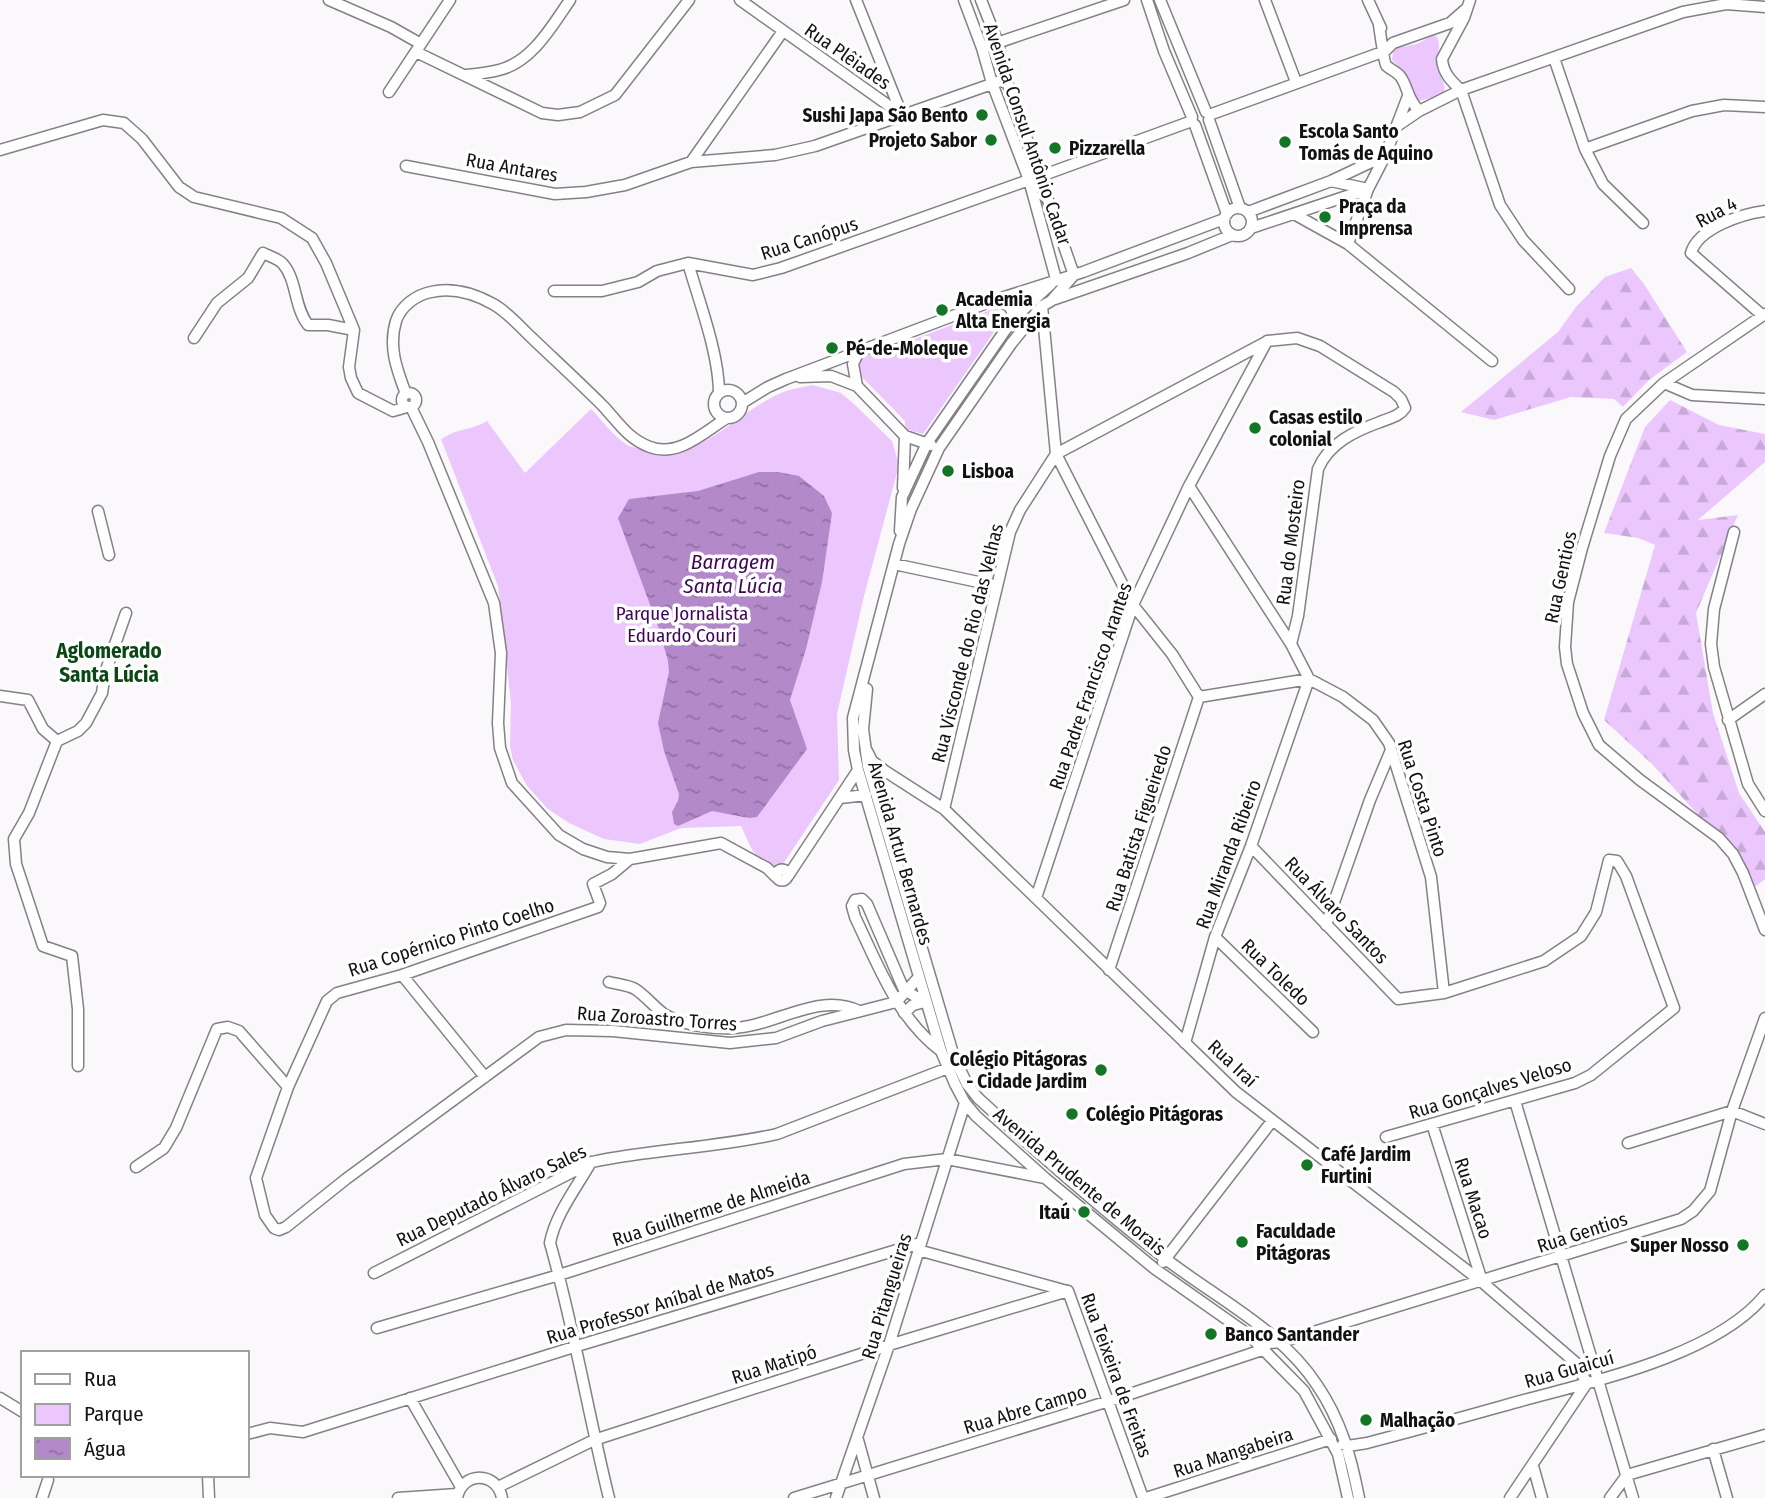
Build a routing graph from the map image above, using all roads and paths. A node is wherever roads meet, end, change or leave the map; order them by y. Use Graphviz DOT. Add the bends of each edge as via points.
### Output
graph roads {
  1 [pos="329,0"];
  2 [pos="450,0"];
  3 [pos="570,0"];
  4 [pos="689,0"];
  5 [pos="740,0"];
  6 [pos="856,0"];
  7 [pos="964,0"];
  8 [pos="981,0"];
  9 [pos="1124,0"];
  10 [pos="1147,0"];
  11 [pos="1160,0"];
  12 [pos="1265,0"];
  13 [pos="1368,0"];
  14 [pos="1468,4"];
  15 [pos="1765,7"];
  16 [pos="1379,25"];
  17 [pos="1435,28"];
  18 [pos="783,31"];
  19 [pos="998,43"];
  20 [pos="1393,43"];
  21 [pos="1448,47"];
  22 [pos="419,48"];
  23 [pos="982,48"];
  24 [pos="1385,51"];
  25 [pos="1554,58"];
  26 [pos="465,75"];
  27 [pos="1006,79"];
  28 [pos="1451,81"];
  29 [pos="1296,82"];
  30 [pos="992,83"];
  31 [pos="1461,90"];
  32 [pos="389,92"];
  33 [pos="1408,96"];
  34 [pos="1448,97"];
  35 [pos="1765,107"];
  36 [pos="1419,111"];
  37 [pos="902,115"];
  38 [pos="1208,116"];
  39 [pos="1193,121"];
  40 [pos="1397,126"];
  41 [pos="1586,149"];
  42 [pos="0,150"];
  43 [pos="1385,156"];
  44 [pos="691,162"];
  45 [pos="406,166"];
  46 [pos="1041,176"];
  47 [pos="1029,180"];
  48 [pos="1331,181"];
  49 [pos="1368,189"];
  50 [pos="1244,210"];
  51 [pos="1765,211"];
  52 [pos="1294,214"];
  53 [pos="1225,217"];
  54 [pos="1643,223"];
  55 [pos="1251,228"];
  56 [pos="1232,235"];
  57 [pos="1348,244"];
  58 [pos="688,263"];
  59 [pos="1074,275"];
  60 [pos="1056,279"];
  61 [pos="1569,289"];
  62 [pos="554,291"];
  63 [pos="995,300"];
  64 [pos="1046,303"];
  65 [pos="1764,315"];
  66 [pos="1013,319"];
  67 [pos="354,330"];
  68 [pos="194,338"];
  69 [pos="1268,341"];
  70 [pos="1011,344"];
  71 [pos="859,351"];
  72 [pos="1492,361"];
  73 [pos="786,379"];
  74 [pos="1664,383"];
  75 [pos="856,386"];
  76 [pos="723,391"];
  77 [pos="740,399"];
  78 [pos="1765,399"];
  79 [pos="409,400"];
  80 [pos="723,416"];
  81 [pos="905,436"];
  82 [pos="927,443"];
  83 [pos="939,449"];
  84 [pos="1056,454"];
  85 [pos="1189,486"];
  86 [pos="902,497"];
  87 [pos="98,511"];
  88 [pos="1734,532"];
  89 [pos="899,544"];
  90 [pos="109,555"];
  91 [pos="894,564"];
  92 [pos="996,586"];
  93 [pos="1133,606"];
  94 [pos="127,613"];
  95 [pos="1291,644"];
  96 [pos="1309,679"];
  97 [pos="1765,694"];
  98 [pos="0,696"];
  99 [pos="1199,697"];
  100 [pos="1728,720"];
  101 [pos="57,741"];
  102 [pos="859,747"];
  103 [pos="1391,750"];
  104 [pos="863,768"];
  105 [pos="884,771"];
  106 [pos="873,784"];
  107 [pos="866,795"];
  108 [pos="840,798"];
  109 [pos="1764,808"];
  110 [pos="944,809"];
  111 [pos="1251,846"];
  112 [pos="630,859"];
  113 [pos="1036,898"];
  114 [pos="1326,925"];
  115 [pos="1765,930"];
  116 [pos="1215,937"];
  117 [pos="1110,970"];
  118 [pos="402,975"];
  119 [pos="919,977"];
  120 [pos="609,982"];
  121 [pos="904,990"];
  122 [pos="1444,993"];
  123 [pos="896,1002"];
  124 [pos="925,1002"];
  125 [pos="859,1012"];
  126 [pos="904,1013"];
  127 [pos="942,1018"];
  128 [pos="1765,1018"];
  129 [pos="1312,1032"];
  130 [pos="1185,1043"];
  131 [pos="941,1051"];
  132 [pos="78,1066"];
  133 [pos="948,1068"];
  134 [pos="485,1077"];
  135 [pos="288,1087"];
  136 [pos="1515,1101"];
  137 [pos="965,1103"];
  138 [pos="1732,1111"];
  139 [pos="1272,1121"];
  140 [pos="1433,1124"];
  141 [pos="1765,1124"];
  142 [pos="1385,1137"];
  143 [pos="1628,1143"];
  144 [pos="947,1159"];
  145 [pos="592,1161"];
  146 [pos="136,1167"];
  147 [pos="1060,1173"];
  148 [pos="1045,1178"];
  149 [pos="274,1228"];
  150 [pos="919,1246"];
  151 [pos="1563,1256"];
  152 [pos="1166,1259"];
  153 [pos="1155,1269"];
  154 [pos="374,1273"];
  155 [pos="1506,1274"];
  156 [pos="559,1275"];
  157 [pos="1482,1282"];
  158 [pos="1068,1292"];
  159 [pos="1765,1295"];
  160 [pos="1498,1296"];
  161 [pos="377,1328"];
  162 [pos="1249,1335"];
  163 [pos="1281,1342"];
  164 [pos="889,1345"];
  165 [pos="577,1346"];
  166 [pos="1265,1349"];
  167 [pos="1599,1380"];
  168 [pos="1587,1384"];
  169 [pos="0,1398"];
  170 [pos="410,1398"];
  171 [pos="1109,1401"];
  172 [pos="21,1411"];
  173 [pos="248,1433"];
  174 [pos="1765,1435"];
  175 [pos="858,1439"];
  176 [pos="1331,1439"];
  177 [pos="594,1440"];
  178 [pos="1713,1449"];
  179 [pos="1349,1451"];
  180 [pos="1338,1454"];
  181 [pos="1533,1466"];
  182 [pos="1627,1475"];
  183 [pos="867,1476"];
  184 [pos="208,1477"];
  185 [pos="48,1480"];
  186 [pos="841,1483"];
  187 [pos="498,1487"];
  188 [pos="458,1493"];
  189 [pos="42,1498"];
  190 [pos="209,1498"];
  191 [pos="398,1498"];
  192 [pos="502,1498"];
  193 [pos="609,1498"];
  194 [pos="794,1498"];
  195 [pos="836,1498"];
  196 [pos="874,1498"];
  197 [pos="1145,1498"];
  198 [pos="1348,1498"];
  199 [pos="1359,1498"];
  200 [pos="1510,1498"];
  201 [pos="1542,1498"];
  202 [pos="1610,1498"];
  203 [pos="1633,1498"];
  204 [pos="1727,1498"];
  1 -- 22 [label="street" via="391,27"];
  2 -- 22 [label="street"];
  3 -- 26 [label="street" via="547,33 518,62"];
  4 -- 26 [label="street" via="615,95 580,112 542,113"];
  5 -- 18 [label="street, Rua Plêiades"];
  6 -- 37 [label="street"];
  7 -- 23 [label="street, Avenida Consul Antônio Cadar"];
  8 -- 19 [label="street, Avenida Consul Antônio Cadar"];
  9 -- 19 [label="street"];
  10 -- 39 [label="street"];
  11 -- 38 [label="street"];
  12 -- 29 [label="street"];
  13 -- 16 [label="street"];
  14 -- 17 [label="street" via="1450,23"];
  14 -- 21 [label="street"];
  15 -- 25 [label="street" via="1726,4 1699,8"];
  16 -- 20 [label="street"];
  16 -- 24 [label="street"];
  17 -- 20 [label="street"];
  17 -- 21 [label="street"];
  18 -- 37 [label="street, Rua Plêiades"];
  18 -- 44 [label="street"];
  19 -- 23 [label="street"];
  19 -- 27 [label="street, Avenida Consul Antônio Cadar"];
  20 -- 24 [label="street"];
  21 -- 28 [label="street" via="1442,59"];
  22 -- 26 [label="street"];
  22 -- 32 [label="street"];
  23 -- 30 [label="street, Avenida Consul Antônio Cadar"];
  24 -- 29 [label="street"];
  24 -- 33 [label="street" via="1386,65 1401,76"];
  25 -- 31 [label="street"];
  25 -- 41 [label="street"];
  27 -- 30 [label="street, Rua Antares"];
  27 -- 46 [label="street, Avenida Consul Antônio Cadar"];
  28 -- 31 [label="street"];
  28 -- 34 [label="street"];
  29 -- 38 [label="street"];
  30 -- 37 [label="street, Rua Antares"];
  30 -- 47 [label="street, Avenida Consul Antônio Cadar"];
  31 -- 34 [label="street"];
  31 -- 61 [label="street" via="1500,205 1522,240"];
  33 -- 36 [label="street"];
  33 -- 40 [label="street"];
  34 -- 36 [label="street"];
  35 -- 41 [label="street" via="1724,105 1692,111"];
  36 -- 40 [label="street"];
  37 -- 44 [label="street, Rua Antares" via="802,149"];
  38 -- 39 [label="street" via="1203,126"];
  38 -- 50 [label="street"];
  39 -- 46 [label="street"];
  39 -- 53 [label="street"];
  40 -- 43 [label="street"];
  41 -- 54 [label="street" via="1603,184"];
  42 -- 67 [label="street" via="103,120 124,123 179,187 194,197 281,218 312,238"];
  43 -- 48 [label="street"];
  43 -- 49 [label="street"];
  44 -- 45 [label="street, Rua Antares" via="625,185 555,194"];
  46 -- 59 [label="street, Avenida Consul Antônio Cadar"];
  47 -- 58 [label="street, Rua Canópus" via="753,275"];
  47 -- 60 [label="street, Avenida Consul Antônio Cadar"];
  48 -- 49 [label="street"];
  48 -- 50 [label="street"];
  49 -- 52 [label="street"];
  49 -- 57 [label="street"];
  50 -- 53 [label="street" via="1230,210"];
  50 -- 55 [label="street" via="1252,219"];
  51 -- 65 [label="street, Rua 4" via="1742,215 1712,230 1693,245 1691,253"];
  52 -- 55 [label="street"];
  52 -- 57 [label="street"];
  53 -- 56 [label="street"];
  53 -- 59 [label="street"];
  55 -- 56 [label="street" via="1244,235"];
  56 -- 64 [label="street"];
  57 -- 72 [label="street"];
  58 -- 62 [label="street, Rua Canópus" via="603,291"];
  58 -- 76 [label="street"];
  59 -- 60 [label="street"];
  59 -- 64 [label="street, Avenida Artur Bernardes"];
  60 -- 63 [label="street"];
  60 -- 66 [label="street, Avenida Artur Bernardes"];
  63 -- 66 [label="street" via="1012,308"];
  63 -- 71 [label="street"];
  64 -- 70 [label="street, Avenida Artur Bernardes"];
  64 -- 84 [label="street"];
  65 -- 74 [label="street, Rua Gentios"];
  66 -- 70 [label="street"];
  66 -- 82 [label="street, Avenida Artur Bernardes"];
  67 -- 68 [label="street" via="308,325 282,263 263,253 248,278 217,303"];
  67 -- 79 [label="street" via="349,367 358,393 393,411"];
  69 -- 84 [label="street"];
  69 -- 85 [label="street, Rua Padre Francisco Arantes"];
  69 -- 95 [label="street, Rua do Mosteiro" via="1297,338 1320,346 1394,392 1405,408 1396,416 1357,430 1323,456"];
  70 -- 83 [label="street, Avenida Artur Bernardes"];
  71 -- 73 [label="street"];
  71 -- 75 [label="street" via="853,364"];
  73 -- 75 [label="street" via="831,376"];
  73 -- 77 [label="street"];
  74 -- 78 [label="street" via="1692,395"];
  74 -- 115 [label="street, Rua Gentios" via="1626,419 1611,456 1568,602 1567,664 1599,745 1719,838 1743,873"];
  75 -- 81 [label="street"];
  76 -- 77 [label="street"];
  76 -- 80 [label="street" via="714,404"];
  77 -- 80 [label="street" via="740,412"];
  79 -- 80 [label="street" via="395,363 392,334 403,309 422,294 448,289 502,310 627,434 642,443 669,449 686,444"];
  79 -- 112 [label="street" via="494,603 501,653 500,748 512,783 568,842 607,857"];
  81 -- 82 [label="street"];
  81 -- 86 [label="street"];
  82 -- 83 [label="street"];
  82 -- 86 [label="street, Avenida Artur Bernardes"];
  83 -- 89 [label="street, Avenida Artur Bernardes"];
  84 -- 92 [label="street, Rua Visconde do Rio das Velhas" via="1010,532"];
  84 -- 93 [label="street"];
  85 -- 93 [label="street, Rua Padre Francisco Arantes"];
  85 -- 95 [label="street"];
  86 -- 89 [label="street, Avenida Artur Bernardes"];
  87 -- 90 [label="street"];
  88 -- 100 [label="street" via="1714,609 1711,644"];
  89 -- 91 [label="street, Avenida Artur Bernardes"];
  91 -- 92 [label="street"];
  91 -- 102 [label="street, Avenida Artur Bernardes" via="853,718"];
  92 -- 110 [label="street, Rua Visconde do Rio das Velhas"];
  93 -- 99 [label="street"];
  93 -- 113 [label="street, Rua Padre Francisco Arantes"];
  94 -- 101 [label="street" via="102,693 86,723"];
  95 -- 96 [label="street"];
  96 -- 99 [label="street"];
  96 -- 103 [label="street, Rua Costa Pinto" via="1373,720"];
  96 -- 111 [label="street, Rua Miranda Ribeiro"];
  97 -- 100 [label="street"];
  98 -- 101 [label="street" via="28,700 43,729"];
  99 -- 117 [label="street, Rua Batista Figueiredo"];
  100 -- 109 [label="street" via="1748,784"];
  101 -- 132 [label="street" via="14,848 43,946 72,956"];
  102 -- 104 [label="street, Avenida Artur Bernardes"];
  102 -- 105 [label="street, Rua Iraí"];
  103 -- 114 [label="street"];
  103 -- 122 [label="street, Rua Costa Pinto" via="1431,877"];
  104 -- 105 [label="street"];
  104 -- 106 [label="street, Avenida Artur Bernardes"];
  104 -- 107 [label="street, Avenida Artur Bernardes"];
  104 -- 108 [label="street"];
  105 -- 106 [label="street"];
  105 -- 110 [label="street, Rua Iraí"];
  106 -- 127 [label="street, Avenida Artur Bernardes"];
  107 -- 108 [label="street"];
  107 -- 119 [label="street, Avenida Artur Bernardes"];
  108 -- 112 [label="street" via="782,873 721,843"];
  110 -- 113 [label="street, Rua Iraí"];
  111 -- 114 [label="street, Rua Álvaro Santos"];
  111 -- 116 [label="street, Rua Miranda Ribeiro"];
  112 -- 118 [label="street, Rua Copérnico Pinto Coelho" via="593,884 598,907"];
  113 -- 117 [label="street, Rua Iraí"];
  114 -- 122 [label="street, Rua Álvaro Santos" via="1398,999"];
  116 -- 129 [label="street, Rua Toledo"];
  116 -- 130 [label="street, Rua Miranda Ribeiro"];
  117 -- 130 [label="street, Rua Iraí"];
  118 -- 134 [label="street"];
  118 -- 135 [label="street, Rua Copérnico Pinto Coelho" via="331,997"];
  119 -- 121 [label="street"];
  119 -- 124 [label="street, Avenida Artur Bernardes"];
  120 -- 125 [label="street" via="634,988 665,1014 686,1023 732,1028 813,1007 849,1006"];
  121 -- 123 [label="street"];
  121 -- 123 [label="street, Avenida Prudente de Morais" via="869,908 862,899 855,900 855,917"];
  121 -- 124 [label="street"];
  122 -- 136 [label="street, Rua Gonçalves Veloso" via="1544,961 1581,936 1596,912 1609,860 1617,861 1674,1008 1591,1075"];
  123 -- 125 [label="street, Rua Zoroastro Torres"];
  123 -- 126 [label="street, Avenida Prudente de Morais"];
  124 -- 126 [label="street"];
  124 -- 127 [label="street"];
  124 -- 131 [label="street, Avenida Artur Bernardes"];
  125 -- 134 [label="street, Rua Zoroastro Torres" via="776,1038 730,1043 566,1030 539,1037"];
  126 -- 131 [label="street, Avenida Prudente de Morais"];
  127 -- 147 [label="street, Avenida Prudente de Morais" via="967,1084"];
  128 -- 138 [label="street, Rua Gentios"];
  130 -- 139 [label="street, Rua Iraí"];
  131 -- 133 [label="street, Avenida Prudente de Morais"];
  133 -- 137 [label="street, Avenida Prudente de Morais"];
  133 -- 145 [label="street, Rua Deputado Álvaro Sales" via="777,1134"];
  134 -- 149 [label="street, Rua Zoroastro Torres" via="286,1227"];
  135 -- 146 [label="street" via="239,1031 217,1029 176,1128 164,1148"];
  135 -- 149 [label="street, Rua Copérnico Pinto Coelho" via="256,1178 265,1215"];
  136 -- 140 [label="street, Rua Gonçalves Veloso"];
  136 -- 151 [label="street"];
  137 -- 144 [label="street, Rua Pitangueiras"];
  137 -- 148 [label="street, Avenida Prudente de Morais"];
  138 -- 141 [label="street"];
  138 -- 143 [label="street"];
  138 -- 151 [label="street, Rua Gentios" via="1710,1191 1693,1211 1681,1219"];
  139 -- 152 [label="street"];
  139 -- 157 [label="street, Rua Iraí"];
  140 -- 142 [label="street, Rua Gonçalves Veloso"];
  140 -- 157 [label="street, Rua Macao"];
  144 -- 148 [label="street, Rua Guilherme de Almeida"];
  144 -- 150 [label="street, Rua Pitangueiras"];
  144 -- 156 [label="street, Rua Guilherme de Almeida" via="904,1164"];
  145 -- 154 [label="street, Rua Deputado Álvaro Sales"];
  145 -- 156 [label="street" via="552,1233 550,1243"];
  147 -- 148 [label="street, Rua Guilherme de Almeida"];
  147 -- 152 [label="street, Avenida Prudente de Morais"];
  148 -- 153 [label="street, Avenida Prudente de Morais"];
  150 -- 158 [label="street, Rua Teixeira de Freitas"];
  150 -- 164 [label="street, Rua Pitangueiras"];
  150 -- 165 [label="street, Rua Professor Aníbal de Matos"];
  151 -- 155 [label="street, Rua Gentios"];
  151 -- 167 [label="street"];
  152 -- 153 [label="street"];
  152 -- 163 [label="street, Avenida Prudente de Morais"];
  153 -- 162 [label="street, Avenida Prudente de Morais"];
  155 -- 157 [label="street, Rua Gentios"];
  155 -- 160 [label="street"];
  156 -- 161 [label="street, Rua Guilherme de Almeida"];
  156 -- 165 [label="street"];
  157 -- 160 [label="street, Rua Iraí"];
  157 -- 163 [label="street, Rua Gentios"];
  158 -- 164 [label="street, Rua Matipó"];
  158 -- 171 [label="street, Rua Teixeira de Freitas"];
  159 -- 167 [label="street, Rua Guaicuí" via="1701,1343"];
  160 -- 168 [label="street, Rua Iraí" via="1575,1362"];
  162 -- 163 [label="street" via="1264,1342"];
  162 -- 166 [label="street, Avenida Prudente de Morais"];
  163 -- 179 [label="street, Avenida Prudente de Morais" via="1317,1384"];
  164 -- 175 [label="street, Rua Pitangueiras"];
  164 -- 177 [label="street, Rua Matipó"];
  165 -- 170 [label="street, Rua Professor Aníbal de Matos"];
  165 -- 177 [label="street"];
  166 -- 171 [label="street, Rua Abre Campo"];
  166 -- 176 [label="street, Avenida Prudente de Morais" via="1304,1391"];
  167 -- 168 [label="street, Rua Guaicuí"];
  167 -- 182 [label="street"];
  168 -- 179 [label="street, Rua Guaicuí"];
  168 -- 181 [label="street"];
  169 -- 172 [label="street"];
  170 -- 173 [label="street, Rua Professor Aníbal de Matos" via="303,1432 270,1428"];
  170 -- 188 [label="street"];
  171 -- 183 [label="street, Rua Abre Campo"];
  171 -- 197 [label="street, Rua Teixeira de Freitas"];
  174 -- 178 [label="street"];
  175 -- 183 [label="street"];
  175 -- 186 [label="street, Rua Pitangueiras"];
  176 -- 179 [label="street"];
  176 -- 180 [label="street, Avenida Prudente de Morais"];
  176 -- 197 [label="street, Rua Mangabeira"];
  177 -- 187 [label="street, Rua Matipó"];
  177 -- 193 [label="street"];
  178 -- 182 [label="street"];
  178 -- 204 [label="street"];
  179 -- 180 [label="street, Rua Guaicuí"];
  179 -- 199 [label="street, Avenida Prudente de Morais"];
  180 -- 198 [label="street, Avenida Prudente de Morais"];
  181 -- 200 [label="street"];
  181 -- 201 [label="street"];
  182 -- 202 [label="street"];
  182 -- 203 [label="street"];
  183 -- 186 [label="street, Rua Abre Campo"];
  183 -- 196 [label="street"];
  184 -- 190 [label="street"];
  185 -- 189 [label="street"];
  186 -- 194 [label="street, Rua Abre Campo"];
  186 -- 195 [label="street, Rua Pitangueiras"];
  187 -- 188 [label="street" via="479,1477 466,1482"];
  187 -- 192 [label="street"];
  188 -- 191 [label="street"];
}
